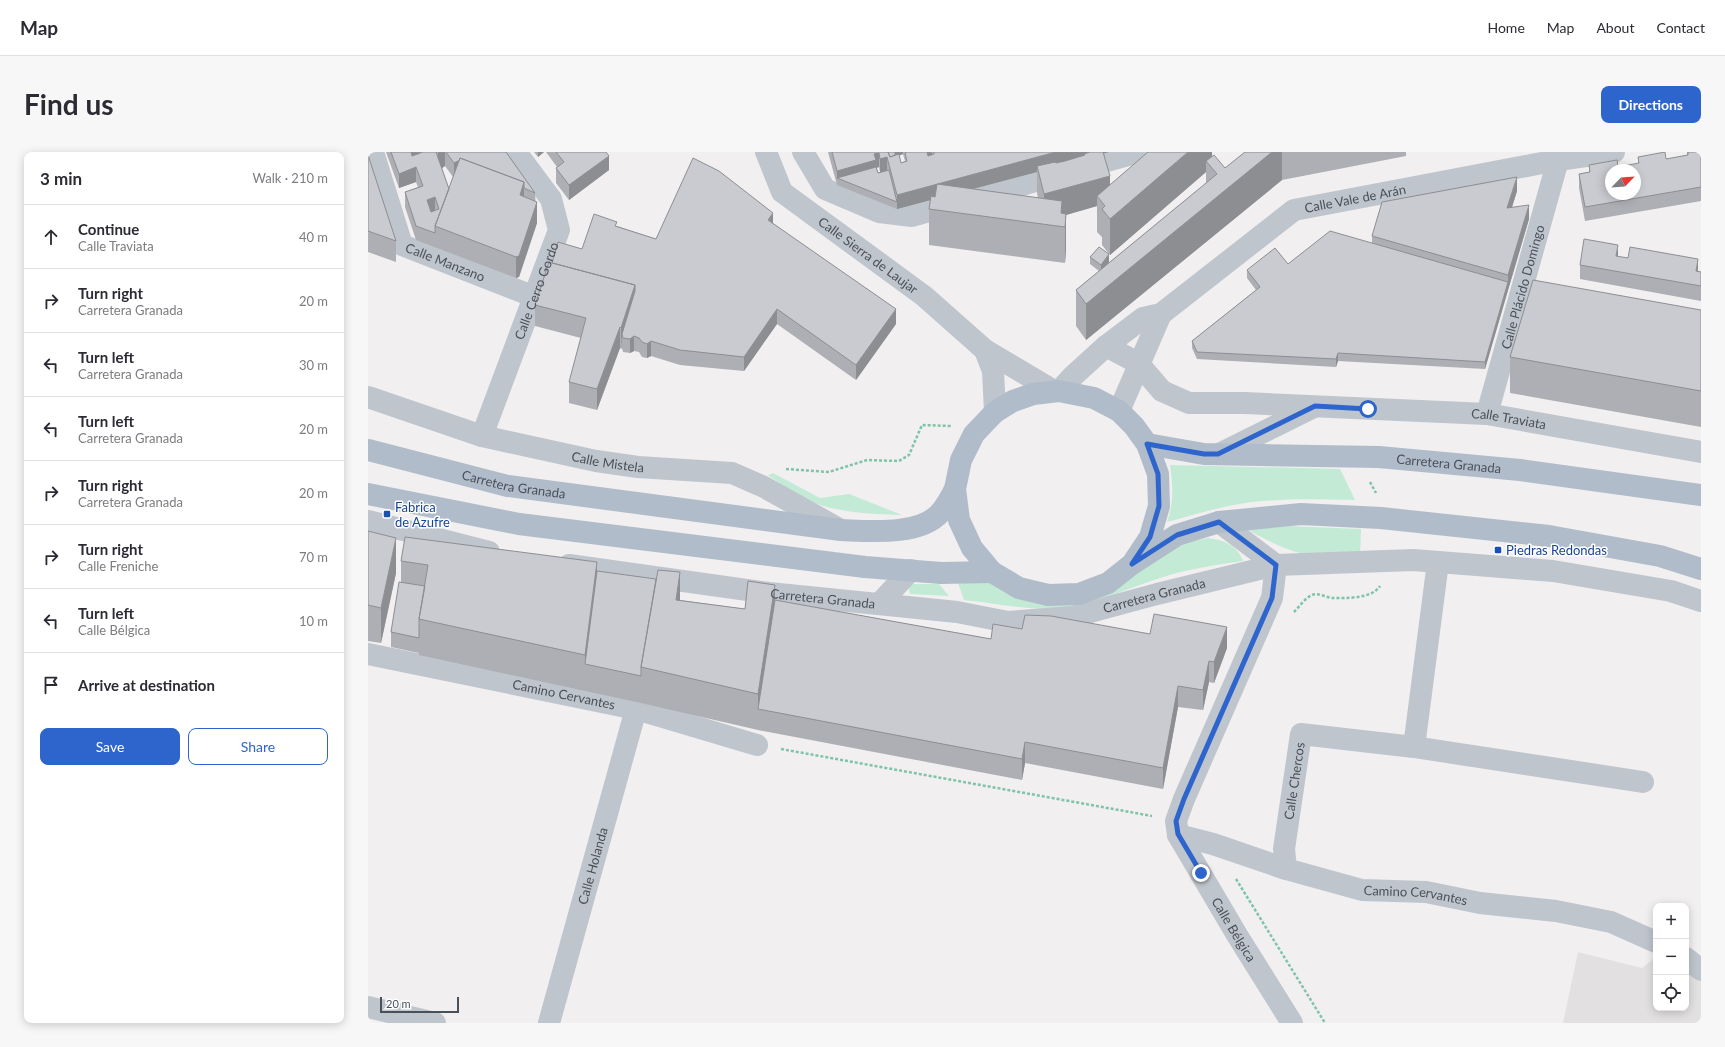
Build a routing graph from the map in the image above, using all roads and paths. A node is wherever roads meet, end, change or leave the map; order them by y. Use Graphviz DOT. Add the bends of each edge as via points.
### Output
graph roads {
  1 [pos="373,152"];
  2 [pos="516,152"];
  3 [pos="766,152"];
  4 [pos="803,152"];
  5 [pos="1139,152"];
  6 [pos="1614,152"];
  7 [pos="1558,160"];
  8 [pos="534,297"];
  9 [pos="1161,314"];
  10 [pos="1106,346"];
  11 [pos="985,350"];
  12 [pos="1138,364"];
  13 [pos="1057,391"];
  14 [pos="368,397"];
  15 [pos="1315,406"];
  16 [pos="1119,411"];
  17 [pos="995,412"];
  18 [pos="1487,414"];
  19 [pos="482,436"];
  20 [pos="1147,444"];
  21 [pos="370,449"];
  22 [pos="1701,452"];
  23 [pos="1218,454"];
  24 [pos="956,489"];
  25 [pos="368,494"];
  26 [pos="1701,495"];
  27 [pos="368,521"];
  28 [pos="1219,522"];
  29 [pos="841,530"];
  30 [pos="505,556"];
  31 [pos="1438,562"];
  32 [pos="552,563"];
  33 [pos="1132,564"];
  34 [pos="1276,565"];
  35 [pos="1701,569"];
  36 [pos="911,570"];
  37 [pos="992,572"];
  38 [pos="1376,592"];
  39 [pos="1701,601"];
  40 [pos="879,604"];
  41 [pos="1290,616"];
  42 [pos="368,654"];
  43 [pos="636,709"];
  44 [pos="756,745"];
  45 [pos="1414,746"];
  46 [pos="1643,782"];
  47 [pos="1177,828"];
  48 [pos="1286,869"];
  49 [pos="1235,877"];
  50 [pos="1653,941"];
  51 [pos="1689,960"];
  52 [pos="1701,970"];
  53 [pos="368,1007"];
  54 [pos="435,1023"];
  55 [pos="548,1023"];
  56 [pos="1292,1023"];
  57 [pos="1326,1023"];
  1 -- 8 [label="street, Calle Manzano" via="402,245"];
  2 -- 8 [label="street, Calle Cerro Gordo" via="551,199 559,230"];
  3 -- 11 [label="street, Calle Sierra de Laujar" via="782,192 924,296"];
  4 -- 5 [label="street" via="825,189 879,212 912,216"];
  6 -- 7 [label="street, Calle Vale de Arán"];
  7 -- 9 [label="street, Calle Vale de Arán" via="1294,210"];
  7 -- 18 [label="street, Calle Plácido Domingo" via="1529,298"];
  8 -- 19 [label="street, Calle Cerro Gordo"];
  9 -- 10 [label="street, Calle Vale de Arán" via="1143,318"];
  9 -- 12 [label="street, Calle Vale de Arán"];
  10 -- 12 [label="street, Calle Traviata"];
  10 -- 13 [label="street, Calle Vale de Arán"];
  11 -- 13 [label="street, Calle Sierra de Laujar"];
  11 -- 17 [label="street, Calle Sierra de Laujar" via="993,371"];
  12 -- 15 [label="street, Calle Traviata" via="1162,391 1189,403"];
  12 -- 16 [label="street, Calle Vale de Arán"];
  13 -- 16 [label="main road, Carretera Granada" via="1094,398"];
  13 -- 17 [label="main road, Carretera Granada" via="1033,394"];
  14 -- 19 [label="street, Calle Mistela"];
  15 -- 18 [label="street, Calle Traviata"];
  15 -- 23 [label="street, Calle Traviata"];
  16 -- 20 [label="main road, Carretera Granada"];
  17 -- 24 [label="main road, Carretera Granada" via="974,434 964,453"];
  18 -- 22 [label="street, Calle Traviata"];
  19 -- 29 [label="street, Calle Mistela" via="596,461 638,467 732,473 764,487"];
  20 -- 23 [label="main road, Carretera Granada"];
  20 -- 33 [label="main road, Carretera Granada" via="1158,474 1159,506 1150,537"];
  21 -- 29 [label="main road, Carretera Granada" via="508,486"];
  23 -- 26 [label="main road, Carretera Granada" via="1379,457 1520,470"];
  24 -- 29 [label="main road, Carretera Granada" via="940,513 921,526 890,532"];
  24 -- 37 [label="main road, Carretera Granada" via="959,520 972,548"];
  25 -- 36 [label="main road" via="519,524 865,567"];
  27 -- 30 [label="street"];
  28 -- 33 [label="main road, Carretera Granada" via="1177,535"];
  28 -- 34 [label="street"];
  28 -- 35 [label="main road, Carretera Granada" via="1301,514 1381,518 1549,536 1660,556"];
  31 -- 34 [label="street, Carretera Granada" via="1414,560"];
  31 -- 39 [label="street, Carretera Granada" via="1553,571 1671,591"];
  31 -- 45 [label="street"];
  32 -- 40 [label="street, Carretera Granada"];
  33 -- 37 [label="main road, Carretera Granada" via="1108,583 1079,594 1048,595 1018,588"];
  34 -- 40 [label="street, Carretera Granada" via="1072,617 1008,622 957,612"];
  34 -- 47 [label="street" via="1272,598 1184,799"];
  36 -- 37 [label="main road" via="941,573"];
  36 -- 40 [label="street"];
  38 -- 41 [label="path" via="1334,598 1313,595"];
  42 -- 43 [label="street, Camino Cervantes"];
  43 -- 44 [label="street, Camino Cervantes"];
  43 -- 55 [label="street, Calle Holanda"];
  44 -- 47 [label="path"];
  45 -- 46 [label="street, Calle Chercos"];
  45 -- 48 [label="street, Calle Chercos" via="1301,734 1284,849"];
  47 -- 48 [label="street, Camino Cervantes" via="1213,844"];
  47 -- 56 [label="street, Calle Bélgica" via="1237,935"];
  48 -- 50 [label="street, Camino Cervantes" via="1362,890 1426,892 1480,903 1556,911 1611,922"];
  49 -- 57 [label="path"];
  51 -- 52 [label="street"];
  53 -- 54 [label="street"];
}
